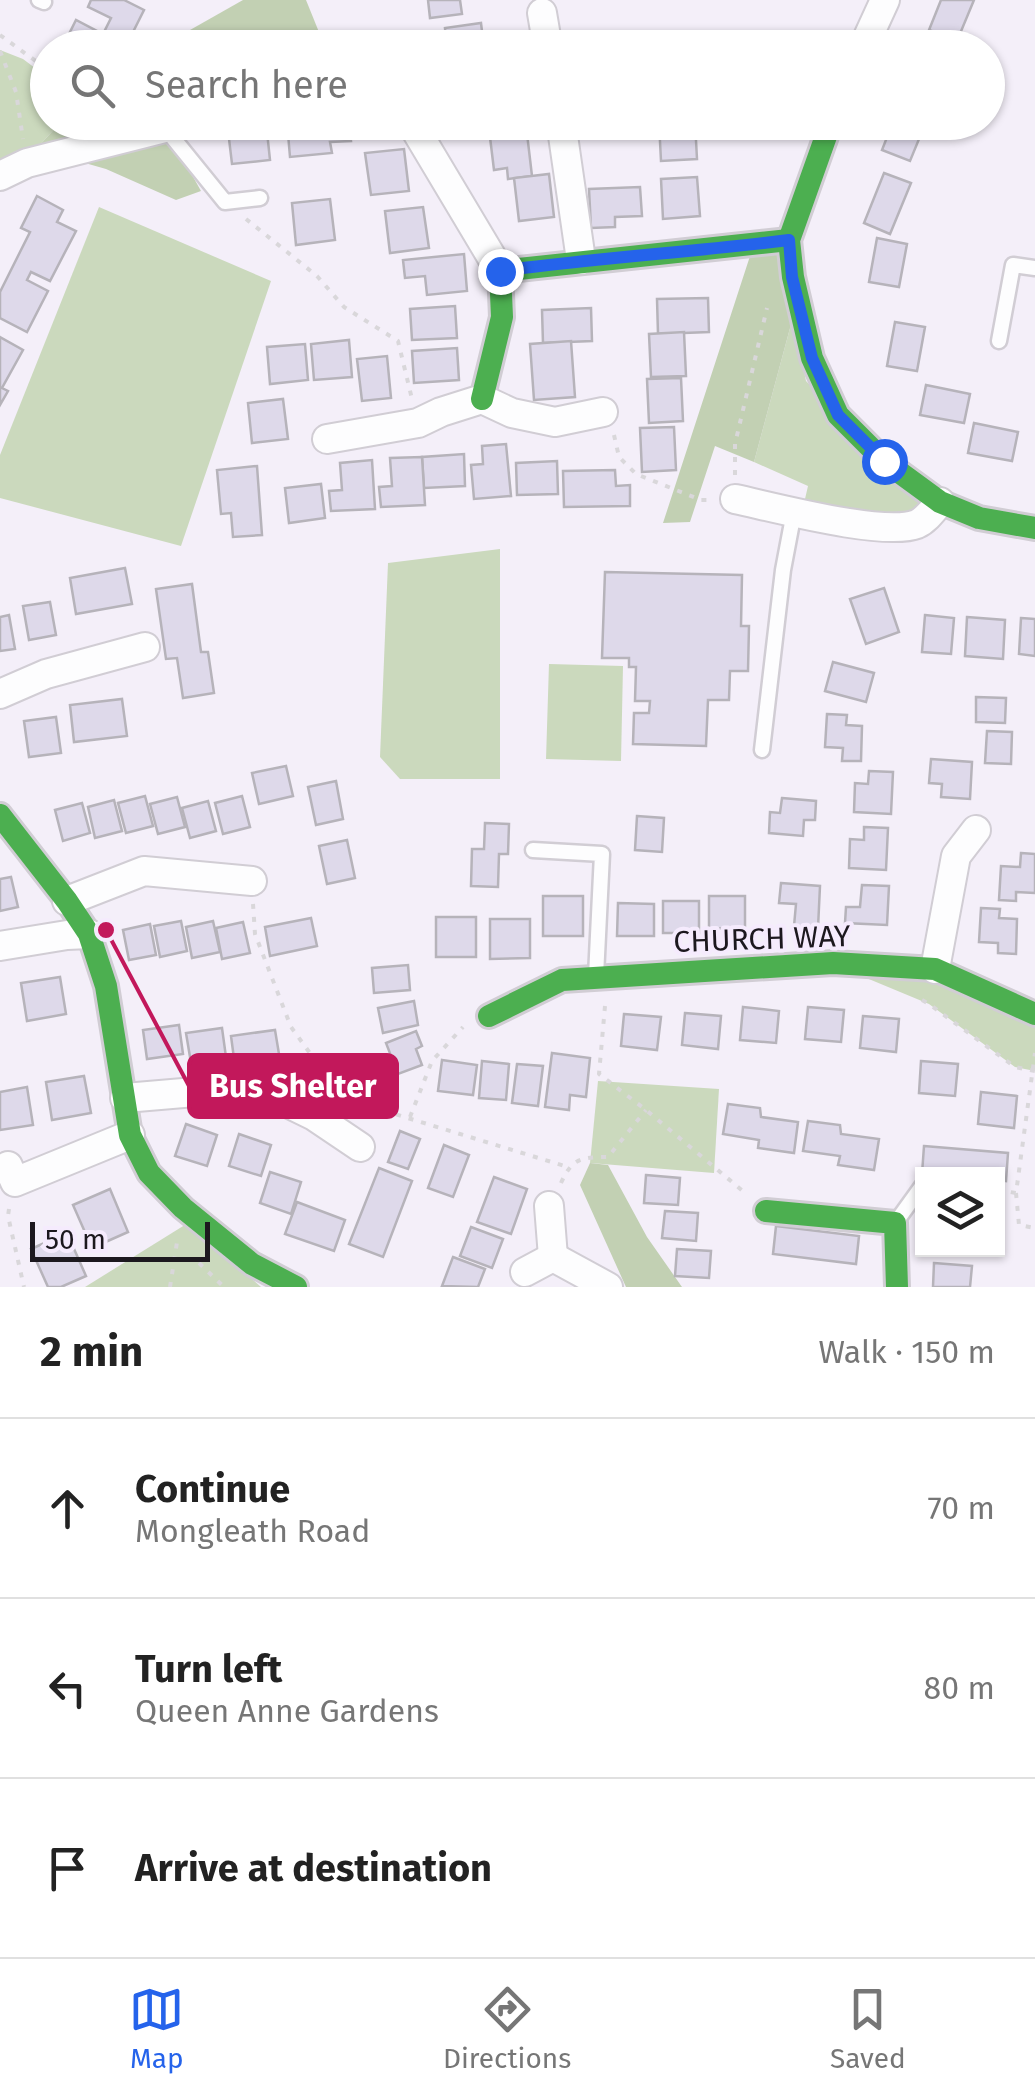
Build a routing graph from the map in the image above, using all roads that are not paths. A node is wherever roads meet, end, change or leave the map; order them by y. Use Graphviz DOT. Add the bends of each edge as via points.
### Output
graph roads {
  1 [pos="880,5"];
  2 [pos="542,14"];
  3 [pos="545,30"];
  4 [pos="870,30"];
  5 [pos="116,140"];
  6 [pos="181,140"];
  7 [pos="422,140"];
  8 [pos="563,140"];
  9 [pos="825,140"];
  10 [pos="0,176"];
  11 [pos="260,198"];
  12 [pos="789,240"];
  13 [pos="581,260"];
  14 [pos="1035,268"];
  15 [pos="500,271"];
  16 [pos="999,341"];
  17 [pos="482,399"];
  18 [pos="603,412"];
  19 [pos="327,439"];
  20 [pos="736,499"];
  21 [pos="940,502"];
  22 [pos="794,511"];
  23 [pos="1035,528"];
  24 [pos="145,647"];
  25 [pos="0,694"];
  26 [pos="762,750"];
  27 [pos="0,815"];
  28 [pos="976,830"];
  29 [pos="533,850"];
  30 [pos="252,882"];
  31 [pos="67,901"];
  32 [pos="88,934"];
  33 [pos="0,946"];
  34 [pos="934,969"];
  35 [pos="602,976"];
  36 [pos="1035,1014"];
  37 [pos="489,1016"];
  38 [pos="126,1098"];
  39 [pos="130,1134"];
  40 [pos="360,1147"];
  41 [pos="7,1172"];
  42 [pos="915,1196"];
  43 [pos="550,1206"];
  44 [pos="766,1211"];
  45 [pos="896,1222"];
  46 [pos="553,1257"];
  47 [pos="525,1272"];
  48 [pos="296,1287"];
  49 [pos="608,1287"];
  50 [pos="896,1287"];
  1 -- 4 [label="street"];
  2 -- 3 [label="street"];
  5 -- 10 [label="street"];
  6 -- 11 [label="lane" via="224,202"];
  7 -- 15 [label="street"];
  8 -- 13 [label="street"];
  9 -- 12 [label="street"];
  12 -- 13 [label="street"];
  12 -- 21 [label="street" via="812,358 838,415 884,461"];
  13 -- 15 [label="street"];
  14 -- 16 [label="lane" via="1014,266"];
  15 -- 17 [label="street" via="502,316"];
  17 -- 18 [label="street" via="555,422"];
  17 -- 19 [label="street" via="418,423"];
  20 -- 22 [label="street"];
  21 -- 22 [label="street" via="918,524 900,527"];
  21 -- 23 [label="street" via="979,518"];
  22 -- 26 [label="lane"];
  24 -- 25 [label="street"];
  27 -- 31 [label="street"];
  28 -- 34 [label="street" via="956,856"];
  29 -- 35 [label="lane" via="602,854"];
  30 -- 31 [label="street" via="144,871"];
  31 -- 32 [label="street"];
  32 -- 33 [label="street"];
  32 -- 38 [label="street" via="106,986"];
  34 -- 35 [label="street, CHURCH WAY" via="833,963"];
  34 -- 36 [label="street, CHURCH WAY"];
  35 -- 37 [label="street, CHURCH WAY" via="562,980"];
  38 -- 39 [label="street"];
  38 -- 40 [label="street" via="261,1090"];
  39 -- 41 [label="street"];
  39 -- 48 [label="street" via="149,1173 183,1208 252,1264"];
  42 -- 45 [label="lane"];
  43 -- 46 [label="street"];
  44 -- 45 [label="street"];
  45 -- 50 [label="street"];
  46 -- 47 [label="street"];
  46 -- 49 [label="street"];
}
